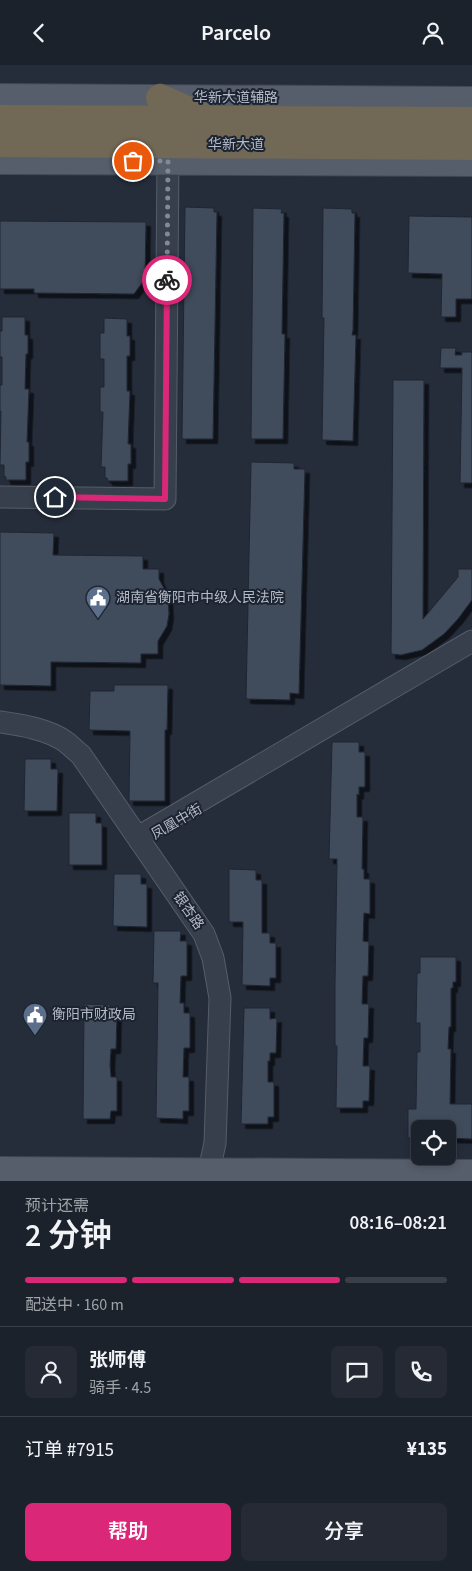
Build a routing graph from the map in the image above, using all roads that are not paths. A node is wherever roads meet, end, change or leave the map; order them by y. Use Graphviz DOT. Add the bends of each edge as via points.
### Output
graph roads {
  1 [pos="0,97"];
  2 [pos="160,98"];
  3 [pos="472,100"];
  4 [pos="0,119"];
  5 [pos="211,121"];
  6 [pos="472,121"];
  7 [pos="0,143"];
  8 [pos="472,146"];
  9 [pos="62,153"];
  10 [pos="0,161"];
  11 [pos="168,161"];
  12 [pos="472,163"];
  13 [pos="0,497"];
  14 [pos="472,641"];
  15 [pos="472,650"];
  16 [pos="0,722"];
  17 [pos="140,841"];
  18 [pos="0,1170"];
  19 [pos="472,1173"];
  20 [pos="80,1177"];
  21 [pos="209,1178"];
  22 [pos="0,1179"];
  23 [pos="287,1181"];
  24 [pos="341,1181"];
  25 [pos="365,1181"];
  1 -- 2 [label="main road, 华新大道辅路"];
  2 -- 3 [label="main road, 华新大道辅路"];
  2 -- 5 [label="highway"];
  4 -- 5 [label="highway, 华新大道"];
  5 -- 6 [label="highway, 华新大道"];
  7 -- 9 [label="highway, 华新大道"];
  8 -- 9 [label="highway, 华新大道"];
  9 -- 10 [label="main road"];
  9 -- 11 [label="main road"];
  11 -- 12 [label="main road"];
  11 -- 13 [label="street" via="165,499"];
  14 -- 17 [label="street, 凤凰中街" via="145,833"];
  15 -- 17 [label="street, 凤凰中街" via="148,840"];
  16 -- 17 [label="street, 银杏路" via="44,732 65,741 81,755"];
  17 -- 21 [label="street, 银杏路" via="204,934 213,958 220,998 215,1143"];
  18 -- 20 [label="main road"];
  19 -- 21 [label="main road"];
  20 -- 21 [label="main road"];
  20 -- 22 [label="main road"];
  21 -- 23 [label="main road"];
  23 -- 24 [label="main road"];
  24 -- 25 [label="main road"];
}
